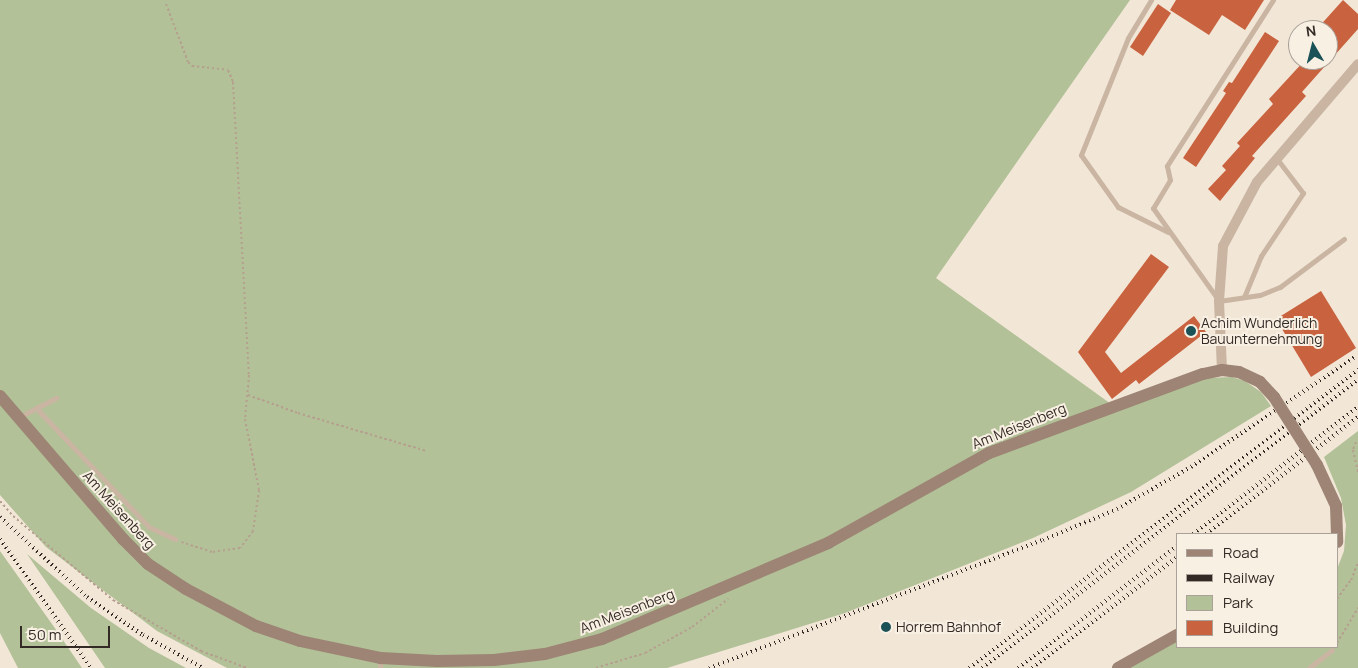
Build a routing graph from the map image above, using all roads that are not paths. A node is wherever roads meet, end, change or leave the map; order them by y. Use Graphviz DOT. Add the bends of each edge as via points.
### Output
graph roads {
  1 [pos="1151,0"];
  2 [pos="1273,0"];
  3 [pos="1358,64"];
  4 [pos="1277,158"];
  5 [pos="1169,232"];
  6 [pos="1344,239"];
  7 [pos="1244,297"];
  8 [pos="1219,301"];
  9 [pos="1222,370"];
  10 [pos="0,396"];
  11 [pos="56,398"];
  12 [pos="36,408"];
  13 [pos="18,418"];
  14 [pos="1337,533"];
  15 [pos="175,540"];
  16 [pos="1176,636"];
  17 [pos="1332,650"];
  18 [pos="380,663"];
  19 [pos="1118,668"];
  20 [pos="1309,668"];
  1 -- 5 [label="lane" via="1128,38 1081,155 1118,207"];
  2 -- 5 [label="lane" via="1167,166 1170,180 1153,208"];
  3 -- 4 [label="street"];
  4 -- 7 [label="lane" via="1303,193 1261,256"];
  4 -- 8 [label="street" via="1258,182 1223,246"];
  5 -- 8 [label="lane"];
  6 -- 7 [label="lane" via="1280,287"];
  7 -- 8 [label="lane"];
  8 -- 9 [label="street"];
  9 -- 14 [label="street, bridge" via="1250,376 1274,397 1317,465 1336,506"];
  9 -- 18 [label="street, Am Meisenberg" via="1147,393 988,452 828,543 743,582 602,639 545,654 494,660"];
  10 -- 13 [label="street, Am Meisenberg"];
  11 -- 12 [label="lane"];
  12 -- 13 [label="lane"];
  12 -- 15 [label="lane" via="149,527"];
  13 -- 18 [label="street, Am Meisenberg" via="123,539 148,564 186,590 256,626"];
  16 -- 19 [label="street"];
  17 -- 20 [label="lane"];
}
